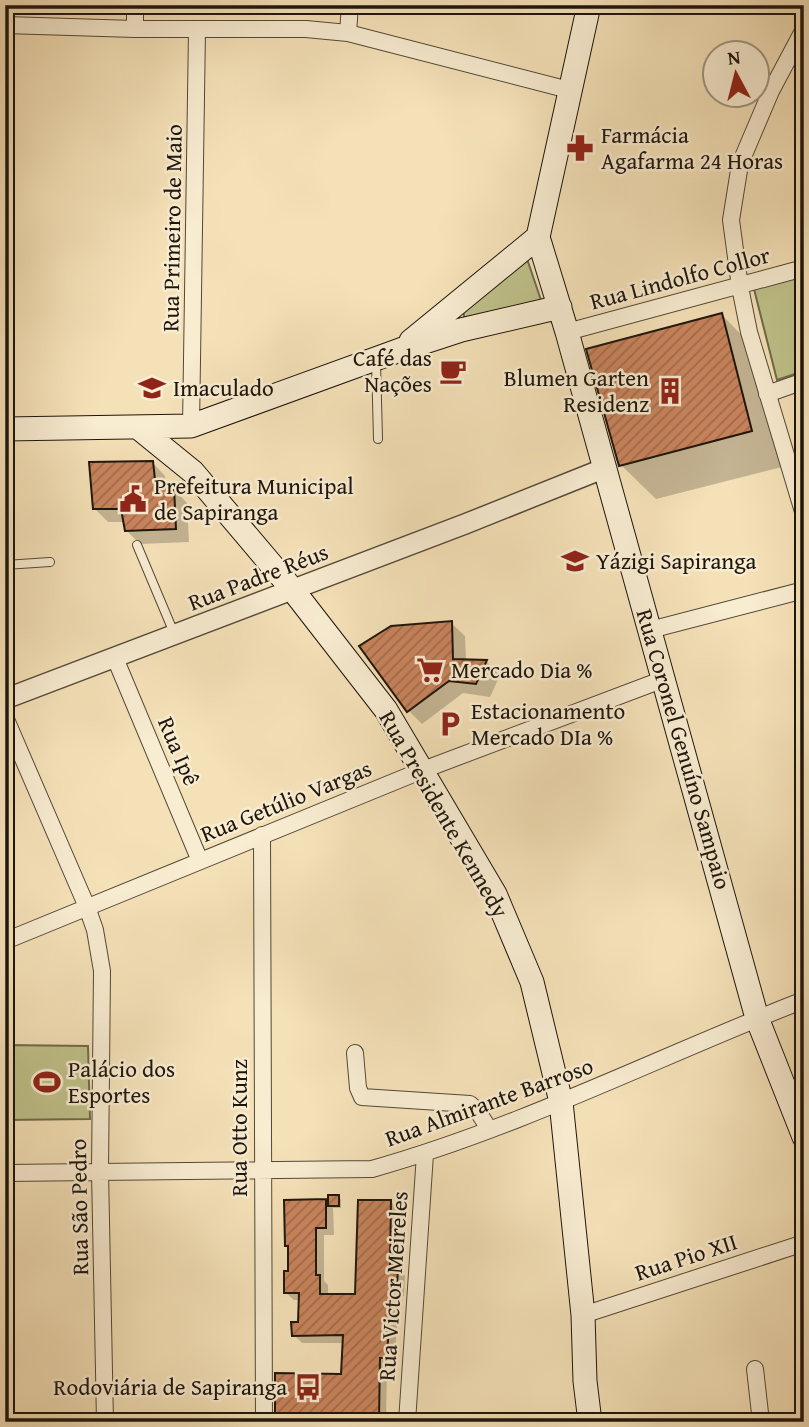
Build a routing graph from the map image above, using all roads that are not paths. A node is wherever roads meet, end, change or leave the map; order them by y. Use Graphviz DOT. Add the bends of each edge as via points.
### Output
graph roads {
  1 [pos="135,5"];
  2 [pos="350,5"];
  3 [pos="589,5"];
  4 [pos="5,25"];
  5 [pos="135,29"];
  6 [pos="804,29"];
  7 [pos="197,30"];
  8 [pos="348,33"];
  9 [pos="569,90"];
  10 [pos="538,237"];
  11 [pos="804,268"];
  12 [pos="740,287"];
  13 [pos="560,306"];
  14 [pos="451,310"];
  15 [pos="461,330"];
  16 [pos="567,332"];
  17 [pos="401,350"];
  18 [pos="376,359"];
  19 [pos="804,382"];
  20 [pos="767,394"];
  21 [pos="191,426"];
  22 [pos="5,429"];
  23 [pos="140,429"];
  24 [pos="378,439"];
  25 [pos="605,468"];
  26 [pos="193,471"];
  27 [pos="804,515"];
  28 [pos="137,545"];
  29 [pos="50,562"];
  30 [pos="5,565"];
  31 [pos="292,589"];
  32 [pos="804,590"];
  33 [pos="650,630"];
  34 [pos="175,635"];
  35 [pos="115,658"];
  36 [pos="664,678"];
  37 [pos="5,699"];
  38 [pos="5,717"];
  39 [pos="423,769"];
  40 [pos="262,835"];
  41 [pos="200,861"];
  42 [pos="86,907"];
  43 [pos="5,941"];
  44 [pos="804,1000"];
  45 [pos="757,1018"];
  46 [pos="355,1053"];
  47 [pos="561,1102"];
  48 [pos="489,1129"];
  49 [pos="804,1137"];
  50 [pos="425,1154"];
  51 [pos="100,1171"];
  52 [pos="262,1171"];
  53 [pos="5,1173"];
  54 [pos="804,1243"];
  55 [pos="583,1315"];
  56 [pos="755,1369"];
  57 [pos="105,1422"];
  58 [pos="264,1422"];
  59 [pos="407,1422"];
  60 [pos="590,1422"];
  61 [pos="761,1422"];
  1 -- 5 [label="street"];
  2 -- 8 [label="street"];
  3 -- 9 [label="main road"];
  4 -- 5 [label="street"];
  5 -- 7 [label="street"];
  6 -- 12 [label="street" via="740,164 731,220"];
  7 -- 8 [label="street"];
  7 -- 21 [label="street, Rua Primeiro de Maio"];
  8 -- 9 [label="street"];
  9 -- 10 [label="main road"];
  10 -- 13 [label="main road, Rua Coronel Genuíno Sampaio"];
  10 -- 14 [label="main road"];
  11 -- 12 [label="street, Rua Lindolfo Collor"];
  12 -- 16 [label="street, Rua Lindolfo Collor"];
  12 -- 20 [label="street"];
  13 -- 15 [label="main road"];
  13 -- 16 [label="main road, Rua Coronel Genuíno Sampaio"];
  14 -- 15 [label="main road" via="454,327"];
  14 -- 17 [label="main road"];
  15 -- 17 [label="main road"];
  16 -- 25 [label="main road, Rua Coronel Genuíno Sampaio"];
  17 -- 18 [label="main road"];
  18 -- 21 [label="main road"];
  18 -- 24 [label="lane"];
  19 -- 20 [label="street"];
  20 -- 27 [label="street"];
  21 -- 23 [label="main road"];
  21 -- 26 [label="main road"];
  22 -- 23 [label="main road"];
  23 -- 26 [label="main road, Rua Presidente Kennedy"];
  25 -- 31 [label="street, Rua Padre Réus"];
  25 -- 33 [label="main road, Rua Coronel Genuíno Sampaio"];
  26 -- 31 [label="main road, Rua Presidente Kennedy"];
  28 -- 34 [label="lane"];
  29 -- 30 [label="lane"];
  31 -- 34 [label="street, Rua Padre Réus"];
  31 -- 39 [label="main road, Rua Presidente Kennedy" via="386,710"];
  32 -- 33 [label="street"];
  33 -- 36 [label="main road, Rua Coronel Genuíno Sampaio"];
  34 -- 35 [label="street, Rua Padre Réus"];
  35 -- 37 [label="street, Rua Padre Réus"];
  35 -- 41 [label="street, Rua Ipê"];
  36 -- 39 [label="street, Rua Getúlio Vargas"];
  36 -- 45 [label="main road, Rua Coronel Genuíno Sampaio"];
  38 -- 42 [label="street, Rua São Pedro"];
  39 -- 40 [label="street, Rua Getúlio Vargas"];
  39 -- 47 [label="main road, Rua Presidente Kennedy" via="495,894 532,982"];
  40 -- 41 [label="street, Rua Getúlio Vargas"];
  40 -- 52 [label="street, Rua Otto Kunz"];
  41 -- 42 [label="street, Rua Getúlio Vargas"];
  42 -- 43 [label="street, Rua Getúlio Vargas"];
  42 -- 51 [label="street, Rua São Pedro" via="102,971"];
  44 -- 45 [label="street, Rua Almirante Barroso"];
  45 -- 47 [label="street, Rua Almirante Barroso"];
  45 -- 49 [label="main road, Rua Coronel Genuíno Sampaio"];
  46 -- 48 [label="street" via="362,1097 470,1104"];
  47 -- 48 [label="street, Rua Almirante Barroso"];
  47 -- 55 [label="main road, Rua Presidente Kennedy"];
  48 -- 50 [label="street, Rua Almirante Barroso"];
  50 -- 52 [label="street, Rua Almirante Barroso" via="372,1169"];
  50 -- 59 [label="street, Rua Victor Meireles"];
  51 -- 52 [label="street, Rua Almirante Barroso"];
  51 -- 53 [label="street, Rua Almirante Barroso"];
  51 -- 57 [label="street, Rua São Pedro"];
  52 -- 58 [label="street, Rua Otto Kunz"];
  54 -- 55 [label="street, Rua Pio XII"];
  55 -- 60 [label="main road, Rua Presidente Kennedy"];
  56 -- 61 [label="street"];
}
